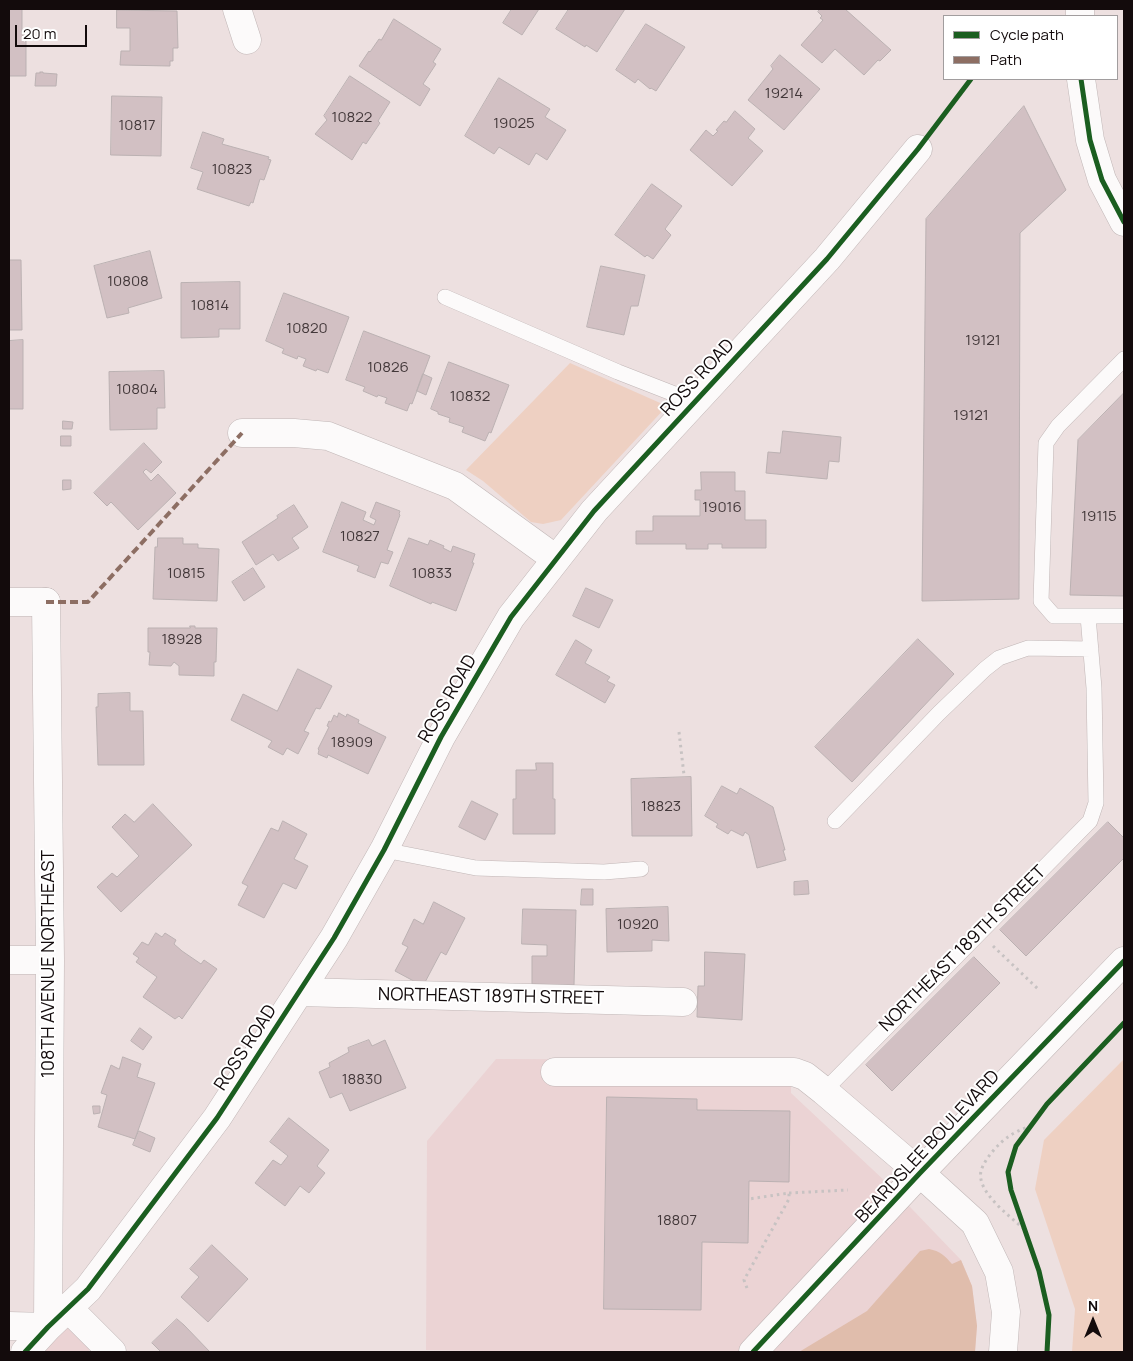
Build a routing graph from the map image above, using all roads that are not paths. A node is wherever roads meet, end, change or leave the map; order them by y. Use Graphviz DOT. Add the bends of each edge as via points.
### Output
graph roads {
  1 [pos="237,9"];
  2 [pos="247,40"];
  3 [pos="1081,80"];
  4 [pos="918,149"];
  5 [pos="1124,222"];
  6 [pos="445,297"];
  7 [pos="1124,359"];
  8 [pos="695,402"];
  9 [pos="242,434"];
  10 [pos="556,559"];
  11 [pos="9,602"];
  12 [pos="1088,616"];
  13 [pos="1124,616"];
  14 [pos="1091,649"];
  15 [pos="835,821"];
  16 [pos="384,850"];
  17 [pos="641,869"];
  18 [pos="9,960"];
  19 [pos="50,960"];
  20 [pos="1124,961"];
  21 [pos="299,992"];
  22 [pos="683,1002"];
  23 [pos="555,1072"];
  24 [pos="824,1090"];
  25 [pos="920,1173"];
  26 [pos="68,1308"];
  27 [pos="9,1326"];
  28 [pos="48,1327"];
  29 [pos="25,1352"];
  30 [pos="112,1352"];
  31 [pos="753,1352"];
  32 [pos="1003,1352"];
  1 -- 2 [label="street"];
  3 -- 5 [label="street" via="1090,140 1102,180"];
  4 -- 8 [label="street, ROSS ROAD" via="827,260"];
  6 -- 8 [label="lane"];
  7 -- 12 [label="lane" via="1058,426 1046,443 1041,601 1054,616"];
  8 -- 10 [label="street, ROSS ROAD" via="594,511"];
  9 -- 10 [label="street" via="328,436 446,482"];
  10 -- 16 [label="street, ROSS ROAD" via="493,648 441,737"];
  11 -- 19 [label="street, 108TH AVENUE NORTHEAST" via="46,602"];
  12 -- 13 [label="lane"];
  12 -- 14 [label="lane"];
  14 -- 15 [label="lane" via="1028,648 1000,658 985,668"];
  14 -- 24 [label="lane, NORTHEAST 189TH STREET" via="1096,803 1090,821"];
  16 -- 17 [label="lane" via="476,868 604,872"];
  16 -- 21 [label="street, ROSS ROAD"];
  18 -- 19 [label="street"];
  19 -- 28 [label="street, 108TH AVENUE NORTHEAST"];
  20 -- 25 [label="street, BEARDSLEE BOULEVARD"];
  21 -- 22 [label="street, NORTHEAST 189TH STREET"];
  21 -- 26 [label="street, ROSS ROAD" via="217,1118 88,1289"];
  23 -- 24 [label="street" via="794,1072"];
  24 -- 25 [label="street"];
  25 -- 31 [label="street, BEARDSLEE BOULEVARD"];
  25 -- 32 [label="street" via="975,1223 999,1272 1006,1312"];
  26 -- 28 [label="street, ROSS ROAD"];
  26 -- 30 [label="street"];
  27 -- 28 [label="street"];
  28 -- 29 [label="street, ROSS ROAD"];
}
